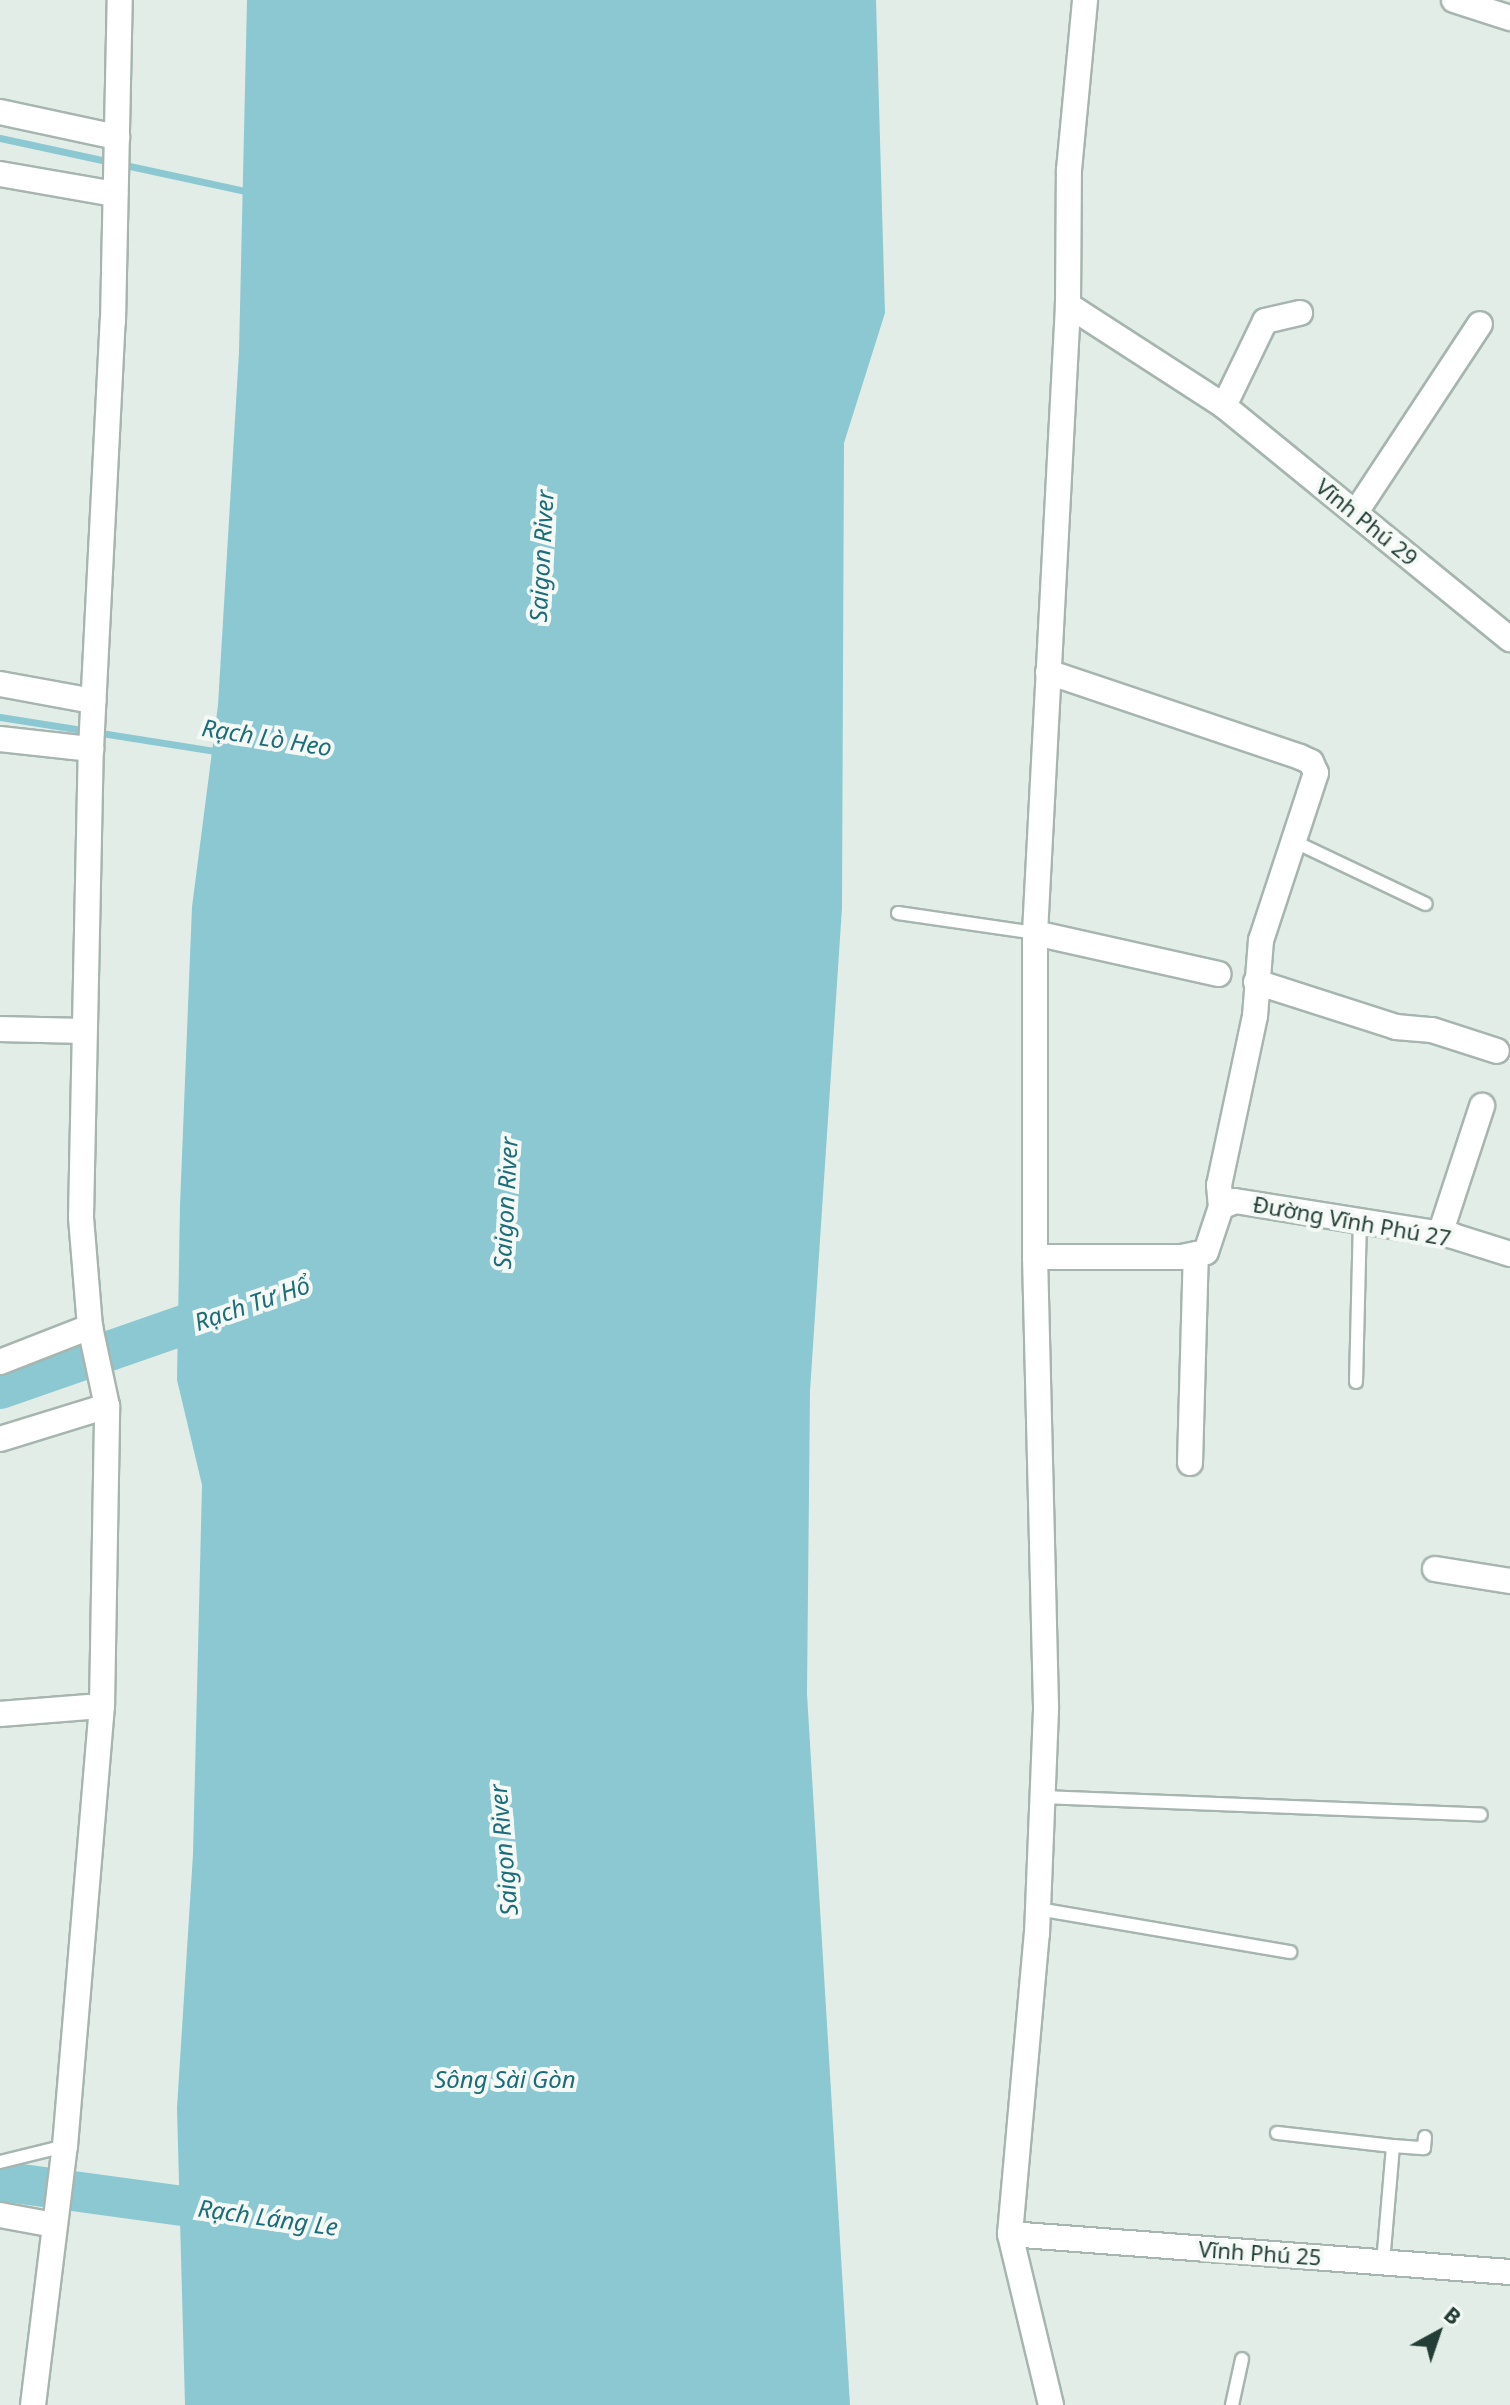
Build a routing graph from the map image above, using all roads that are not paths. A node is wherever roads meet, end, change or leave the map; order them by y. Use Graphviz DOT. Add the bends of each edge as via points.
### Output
graph roads {
  1 [pos="120,0"];
  2 [pos="1085,0"];
  3 [pos="1454,0"];
  4 [pos="1510,18"];
  5 [pos="0,112"];
  6 [pos="117,142"];
  7 [pos="0,174"];
  8 [pos="116,186"];
  9 [pos="1300,313"];
  10 [pos="1067,315"];
  11 [pos="1480,324"];
  12 [pos="1224,406"];
  13 [pos="1356,512"];
  14 [pos="1510,639"];
  15 [pos="1048,672"];
  16 [pos="0,684"];
  17 [pos="93,710"];
  18 [pos="0,739"];
  19 [pos="91,748"];
  20 [pos="1291,840"];
  21 [pos="1426,904"];
  22 [pos="898,913"];
  23 [pos="1035,933"];
  24 [pos="1218,974"];
  25 [pos="1256,982"];
  26 [pos="0,1029"];
  27 [pos="84,1031"];
  28 [pos="1497,1051"];
  29 [pos="1482,1106"];
  30 [pos="1221,1207"];
  31 [pos="1360,1222"];
  32 [pos="1440,1234"];
  33 [pos="1196,1254"];
  34 [pos="1510,1254"];
  35 [pos="1035,1257"];
  36 [pos="92,1334"];
  37 [pos="0,1362"];
  38 [pos="1356,1382"];
  39 [pos="105,1399"];
  40 [pos="0,1439"];
  41 [pos="1190,1463"];
  42 [pos="1435,1569"];
  43 [pos="1510,1581"];
  44 [pos="102,1706"];
  45 [pos="0,1714"];
  46 [pos="1042,1797"];
  47 [pos="1481,1815"];
  48 [pos="1038,1909"];
  49 [pos="1290,1952"];
  50 [pos="1277,2133"];
  51 [pos="1425,2137"];
  52 [pos="65,2146"];
  53 [pos="1393,2146"];
  54 [pos="0,2162"];
  55 [pos="0,2215"];
  56 [pos="55,2218"];
  57 [pos="1010,2234"];
  58 [pos="1383,2262"];
  59 [pos="1510,2272"];
  60 [pos="1242,2359"];
  61 [pos="33,2405"];
  62 [pos="1051,2405"];
  63 [pos="1232,2405"];
  1 -- 6 [label="street"];
  2 -- 10 [label="street" via="1069,170"];
  3 -- 4 [label="street"];
  5 -- 6 [label="street"];
  6 -- 8 [label="street"];
  7 -- 8 [label="street"];
  8 -- 17 [label="street"];
  9 -- 12 [label="street" via="1265,321"];
  10 -- 12 [label="street, Vĩnh Phú 29"];
  10 -- 15 [label="street"];
  11 -- 13 [label="street"];
  12 -- 13 [label="street, Vĩnh Phú 29"];
  13 -- 14 [label="street, Vĩnh Phú 29"];
  15 -- 20 [label="street" via="1311,762 1316,773"];
  15 -- 23 [label="street"];
  16 -- 17 [label="street"];
  17 -- 19 [label="street"];
  18 -- 19 [label="street"];
  19 -- 27 [label="street"];
  20 -- 21 [label="lane"];
  20 -- 25 [label="street" via="1261,940"];
  22 -- 23 [label="lane"];
  23 -- 24 [label="street"];
  23 -- 35 [label="street"];
  25 -- 28 [label="street" via="1396,1027 1432,1030"];
  25 -- 30 [label="street" via="1255,1016 1219,1185"];
  26 -- 27 [label="street"];
  27 -- 36 [label="street" via="81,1217"];
  29 -- 32 [label="street"];
  30 -- 31 [label="street, Đường Vĩnh Phú 27" via="1235,1201"];
  30 -- 33 [label="street, Đường Vĩnh Phú 27" via="1216,1234 1206,1252"];
  31 -- 32 [label="street, Đường Vĩnh Phú 27"];
  31 -- 38 [label="lane"];
  32 -- 34 [label="street, Đường Vĩnh Phú 27"];
  33 -- 35 [label="street"];
  33 -- 41 [label="street"];
  35 -- 46 [label="street" via="1045,1564"];
  36 -- 37 [label="street"];
  36 -- 39 [label="street"];
  39 -- 40 [label="street"];
  39 -- 44 [label="street"];
  42 -- 43 [label="street"];
  44 -- 45 [label="street"];
  44 -- 52 [label="street"];
  46 -- 47 [label="lane"];
  46 -- 48 [label="street"];
  48 -- 49 [label="lane"];
  48 -- 57 [label="street"];
  50 -- 53 [label="lane"];
  51 -- 53 [label="lane" via="1424,2148"];
  52 -- 54 [label="lane"];
  52 -- 56 [label="street"];
  53 -- 58 [label="lane"];
  55 -- 56 [label="street"];
  56 -- 61 [label="street"];
  57 -- 58 [label="street, Vĩnh Phú 25"];
  57 -- 62 [label="street"];
  58 -- 59 [label="street, Vĩnh Phú 25"];
  60 -- 63 [label="lane"];
}
